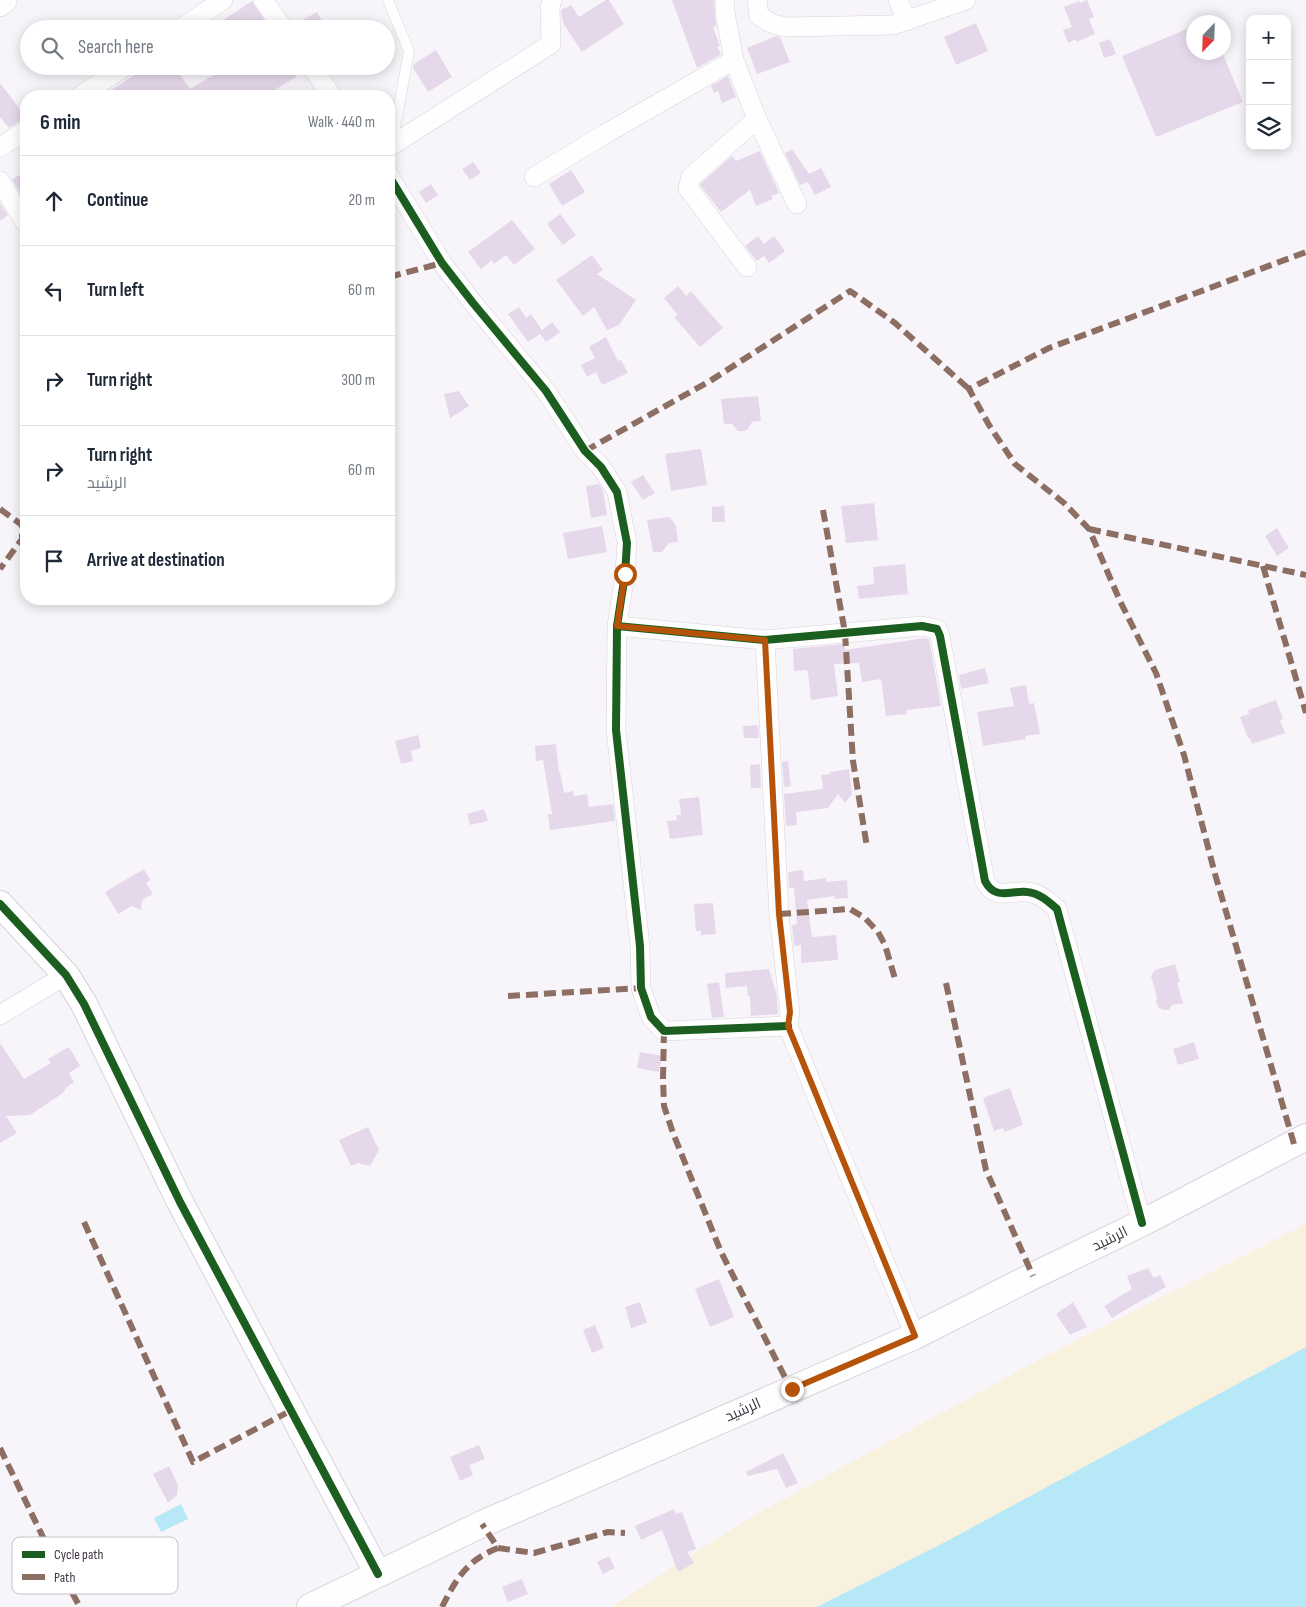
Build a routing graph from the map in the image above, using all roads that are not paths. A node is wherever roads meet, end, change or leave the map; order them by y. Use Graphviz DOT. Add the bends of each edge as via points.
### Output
graph roads {
  1 [pos="5,0"];
  2 [pos="223,0"];
  3 [pos="263,0"];
  4 [pos="388,0"];
  5 [pos="552,0"];
  6 [pos="725,0"];
  7 [pos="757,0"];
  8 [pos="898,0"];
  9 [pos="966,0"];
  10 [pos="0,7"];
  11 [pos="193,20"];
  12 [pos="277,20"];
  13 [pos="907,21"];
  14 [pos="734,60"];
  15 [pos="112,75"];
  16 [pos="317,75"];
  17 [pos="89,90"];
  18 [pos="328,90"];
  19 [pos="757,119"];
  20 [pos="395,121"];
  21 [pos="20,134"];
  22 [pos="395,143"];
  23 [pos="0,147"];
  24 [pos="534,177"];
  25 [pos="0,181"];
  26 [pos="395,186"];
  27 [pos="797,204"];
  28 [pos="20,214"];
  29 [pos="747,267"];
  30 [pos="617,626"];
  31 [pos="765,640"];
  32 [pos="0,904"];
  33 [pos="66,975"];
  34 [pos="0,1015"];
  35 [pos="788,1026"];
  36 [pos="1306,1138"];
  37 [pos="1142,1223"];
  38 [pos="915,1336"];
  39 [pos="378,1574"];
  40 [pos="310,1607"];
  1 -- 10 [label="street" via="7,2"];
  2 -- 11 [label="street"];
  3 -- 12 [label="street"];
  4 -- 20 [label="lane" via="409,51"];
  5 -- 22 [label="street" via="551,44"];
  6 -- 14 [label="street"];
  7 -- 13 [label="street" via="759,16 786,27 892,26"];
  8 -- 13 [label="street"];
  9 -- 13 [label="street"];
  14 -- 19 [label="street"];
  14 -- 24 [label="street"];
  15 -- 17 [label="street"];
  16 -- 18 [label="street"];
  19 -- 27 [label="street"];
  19 -- 29 [label="street" via="691,177 688,188"];
  21 -- 23 [label="street"];
  25 -- 28 [label="street"];
  26 -- 30 [label="street" via="442,263 546,391 585,451 617,492 627,542"];
  30 -- 31 [label="street"];
  30 -- 35 [label="street" via="616,730 642,988 651,1017 664,1031"];
  31 -- 35 [label="street" via="779,914 790,1012"];
  31 -- 37 [label="street" via="922,626 937,629 985,882 994,892 1038,894 1057,909"];
  32 -- 33 [label="main road"];
  33 -- 34 [label="street"];
  33 -- 39 [label="main road" via="84,1004 180,1202"];
  35 -- 38 [label="street"];
  36 -- 37 [label="main road, الرشيد"];
  37 -- 38 [label="main road, الرشيد"];
  38 -- 39 [label="main road, الرشيد" via="482,1524"];
  39 -- 40 [label="main road, الرشيد"];
}
